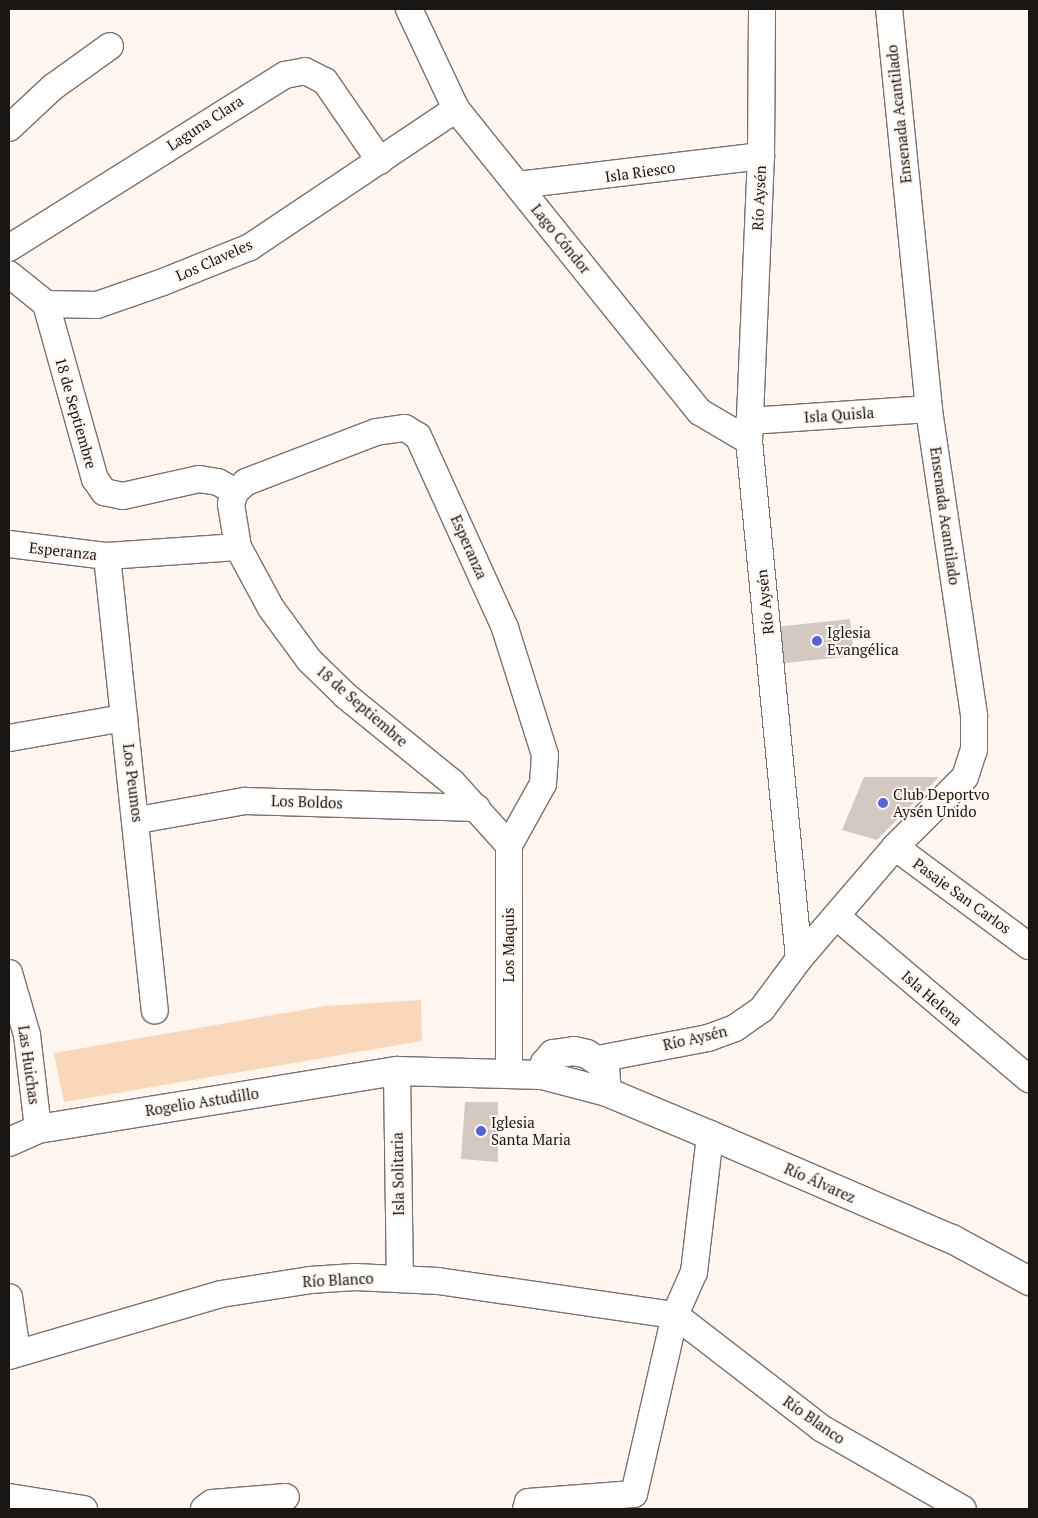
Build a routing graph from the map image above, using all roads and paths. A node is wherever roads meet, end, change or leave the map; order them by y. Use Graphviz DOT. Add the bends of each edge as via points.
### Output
graph roads {
  1 [pos="409,9"];
  2 [pos="762,9"];
  3 [pos="888,9"];
  4 [pos="110,46"];
  5 [pos="456,109"];
  6 [pos="9,128"];
  7 [pos="761,156"];
  8 [pos="380,161"];
  9 [pos="518,185"];
  10 [pos="9,248"];
  11 [pos="9,274"];
  12 [pos="46,304"];
  13 [pos="929,409"];
  14 [pos="749,431"];
  15 [pos="234,492"];
  16 [pos="9,544"];
  17 [pos="238,547"];
  18 [pos="107,556"];
  19 [pos="124,718"];
  20 [pos="9,738"];
  21 [pos="484,815"];
  22 [pos="138,820"];
  23 [pos="510,845"];
  24 [pos="895,847"];
  25 [pos="836,916"];
  26 [pos="1029,946"];
  27 [pos="799,960"];
  28 [pos="9,973"];
  29 [pos="155,1010"];
  30 [pos="598,1059"];
  31 [pos="397,1071"];
  32 [pos="509,1074"];
  33 [pos="542,1075"];
  34 [pos="1029,1079"];
  35 [pos="607,1092"];
  36 [pos="38,1129"];
  37 [pos="710,1134"];
  38 [pos="9,1142"];
  39 [pos="400,1278"];
  40 [pos="1029,1281"];
  41 [pos="9,1297"];
  42 [pos="674,1315"];
  43 [pos="13,1354"];
  44 [pos="9,1497"];
  45 [pos="286,1497"];
  46 [pos="84,1509"];
  47 [pos="204,1509"];
  48 [pos="526,1509"];
  49 [pos="963,1509"];
  1 -- 5 [label="street, Lago Cóndor"];
  2 -- 7 [label="street, Río Aysén"];
  3 -- 13 [label="street, Ensenada Acantilado"];
  4 -- 6 [label="street" via="53,87"];
  5 -- 8 [label="street, Los Claveles"];
  5 -- 9 [label="street, Lago Cóndor"];
  7 -- 9 [label="street, Isla Riesco"];
  7 -- 14 [label="street, Río Aysén"];
  8 -- 10 [label="street, Laguna Clara" via="325,81 305,72 285,75"];
  8 -- 12 [label="street, Los Claveles" via="250,247 97,305"];
  9 -- 14 [label="street, Lago Cóndor" via="700,412"];
  11 -- 12 [label="street"];
  12 -- 15 [label="street, 18 de Septiembre" via="95,480 104,492 123,496 199,479 218,482"];
  13 -- 14 [label="street, Isla Quisla"];
  13 -- 24 [label="street, Ensenada Acantilado" via="974,715 974,750 965,778"];
  14 -- 27 [label="street, Río Aysén"];
  15 -- 17 [label="street, 18 de Septiembre" via="231,504"];
  15 -- 23 [label="street, Esperanza" via="246,482 376,432 405,428 418,436 505,628 545,755 543,784"];
  16 -- 18 [label="street, Esperanza"];
  17 -- 18 [label="street, Esperanza"];
  17 -- 21 [label="street, 18 de Septiembre" via="271,608 309,660"];
  18 -- 19 [label="street, Los Peumos"];
  19 -- 20 [label="street"];
  19 -- 22 [label="street, Los Peumos"];
  21 -- 22 [label="street, Los Boldos" via="245,801"];
  21 -- 23 [label="street"];
  22 -- 29 [label="street, Los Peumos"];
  23 -- 32 [label="street, Los Maquis"];
  24 -- 25 [label="street, Ensenada Acantilado"];
  24 -- 26 [label="street, Pasaje San Carlos"];
  25 -- 27 [label="street, Ensenada Acantilado"];
  25 -- 34 [label="street, Isla Helena"];
  27 -- 30 [label="street, Río Aysén" via="762,1009 735,1028 708,1038"];
  28 -- 36 [label="street, Las Huichas" via="28,1036"];
  30 -- 33 [label="street" via="574,1051 552,1054"];
  30 -- 35 [label="street" via="608,1076"];
  31 -- 32 [label="street"];
  31 -- 36 [label="street, Rogelio Astudillo"];
  31 -- 39 [label="street, Isla Solitaria"];
  32 -- 33 [label="street"];
  33 -- 35 [label="street, Río Álvarez"];
  35 -- 37 [label="street, Río Álvarez"];
  36 -- 38 [label="street, Rogelio Astudillo"];
  37 -- 40 [label="street, Río Álvarez" via="952,1239"];
  37 -- 42 [label="street" via="694,1272"];
  39 -- 42 [label="street, Río Blanco"];
  39 -- 43 [label="street, Río Blanco" via="337,1278 221,1294"];
  41 -- 43 [label="street"];
  42 -- 48 [label="street" via="634,1494 528,1502"];
  42 -- 49 [label="street, Río Blanco" via="821,1428"];
  44 -- 46 [label="street"];
  45 -- 47 [label="street" via="212,1503"];
}
